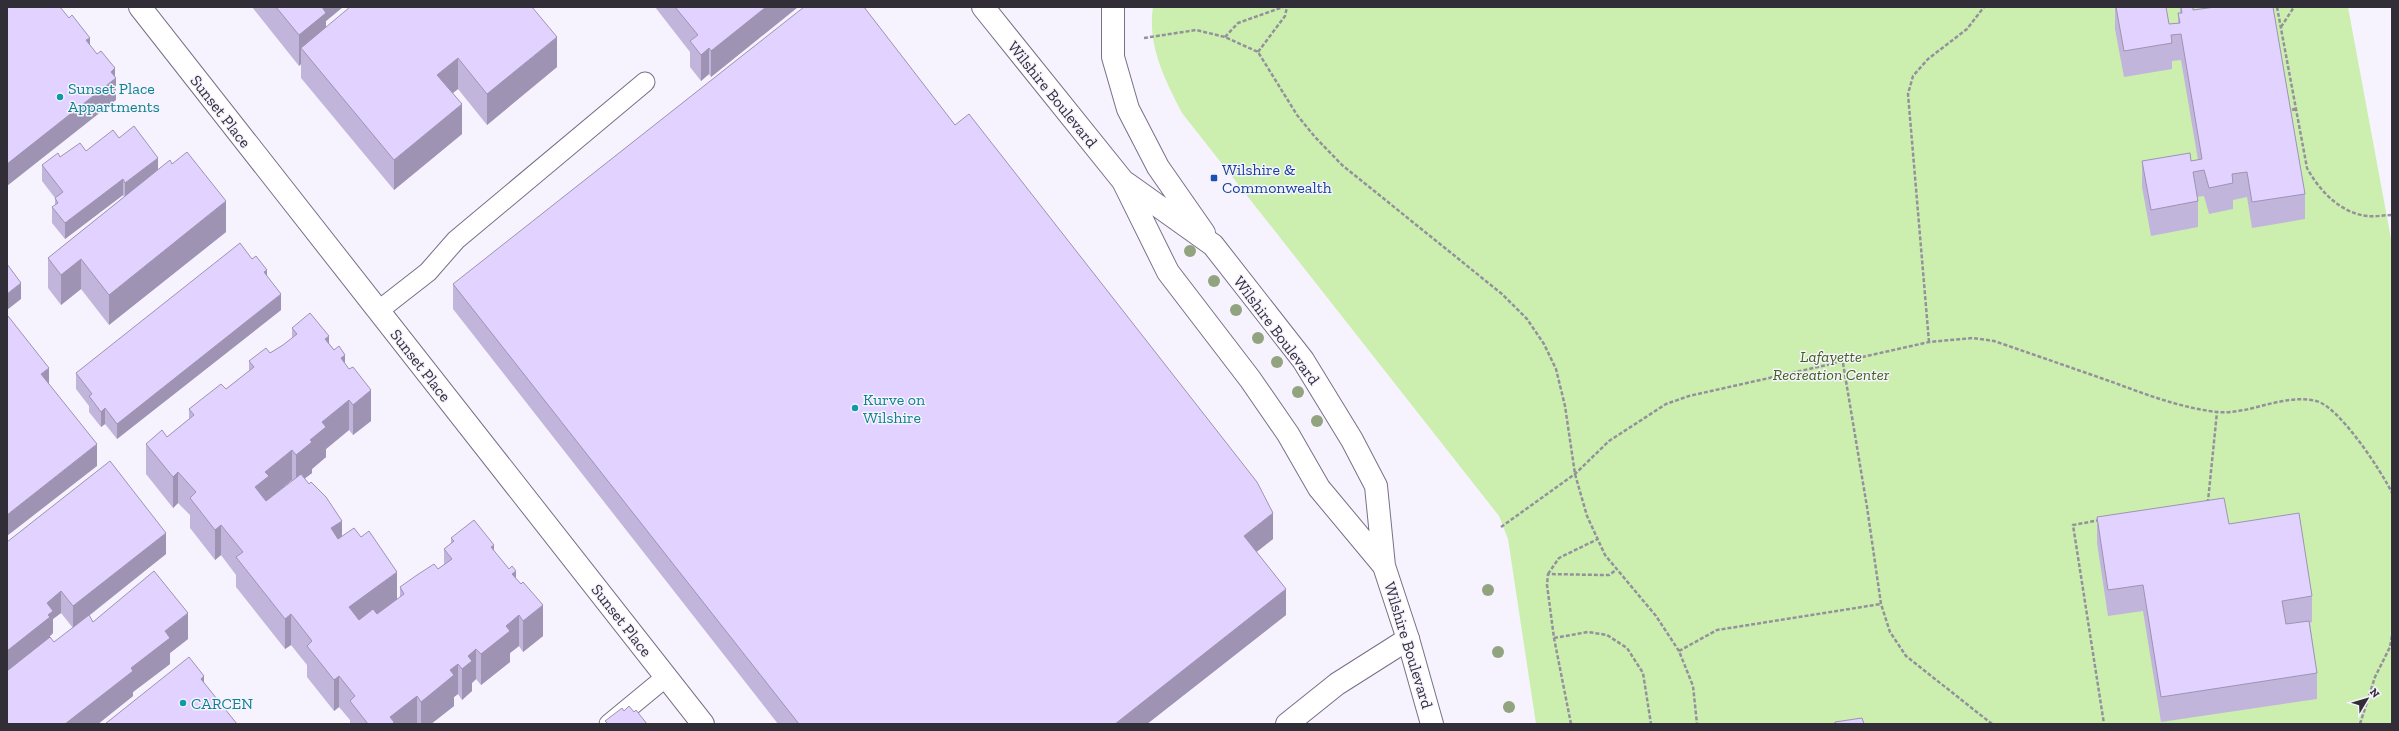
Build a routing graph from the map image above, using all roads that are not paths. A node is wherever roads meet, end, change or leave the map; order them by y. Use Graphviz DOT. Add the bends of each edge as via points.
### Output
graph roads {
  1 [pos="140,7"];
  2 [pos="983,7"];
  3 [pos="1113,7"];
  4 [pos="645,82"];
  5 [pos="1123,181"];
  6 [pos="1213,245"];
  7 [pos="378,311"];
  8 [pos="1384,566"];
  9 [pos="1408,639"];
  10 [pos="666,677"];
  11 [pos="609,724"];
  12 [pos="703,724"];
  13 [pos="1287,724"];
  14 [pos="1432,724"];
  1 -- 7 [label="main road, Sunset Place"];
  2 -- 5 [label="main road, Wilshire Boulevard"];
  3 -- 6 [label="main road" via="1113,57 1128,109 1158,167"];
  4 -- 7 [label="lane" via="456,240 428,272"];
  5 -- 6 [label="main road, Wilshire Boulevard"];
  5 -- 8 [label="main road, Wilshire Boulevard" via="1168,272 1254,385 1288,434 1319,488"];
  6 -- 8 [label="main road, Wilshire Boulevard" via="1303,360 1352,440 1376,486"];
  7 -- 10 [label="main road, Sunset Place"];
  8 -- 9 [label="main road, Wilshire Boulevard"];
  9 -- 13 [label="main road" via="1336,684"];
  9 -- 14 [label="main road, Wilshire Boulevard"];
  10 -- 11 [label="lane"];
  10 -- 12 [label="main road, Sunset Place"];
}
